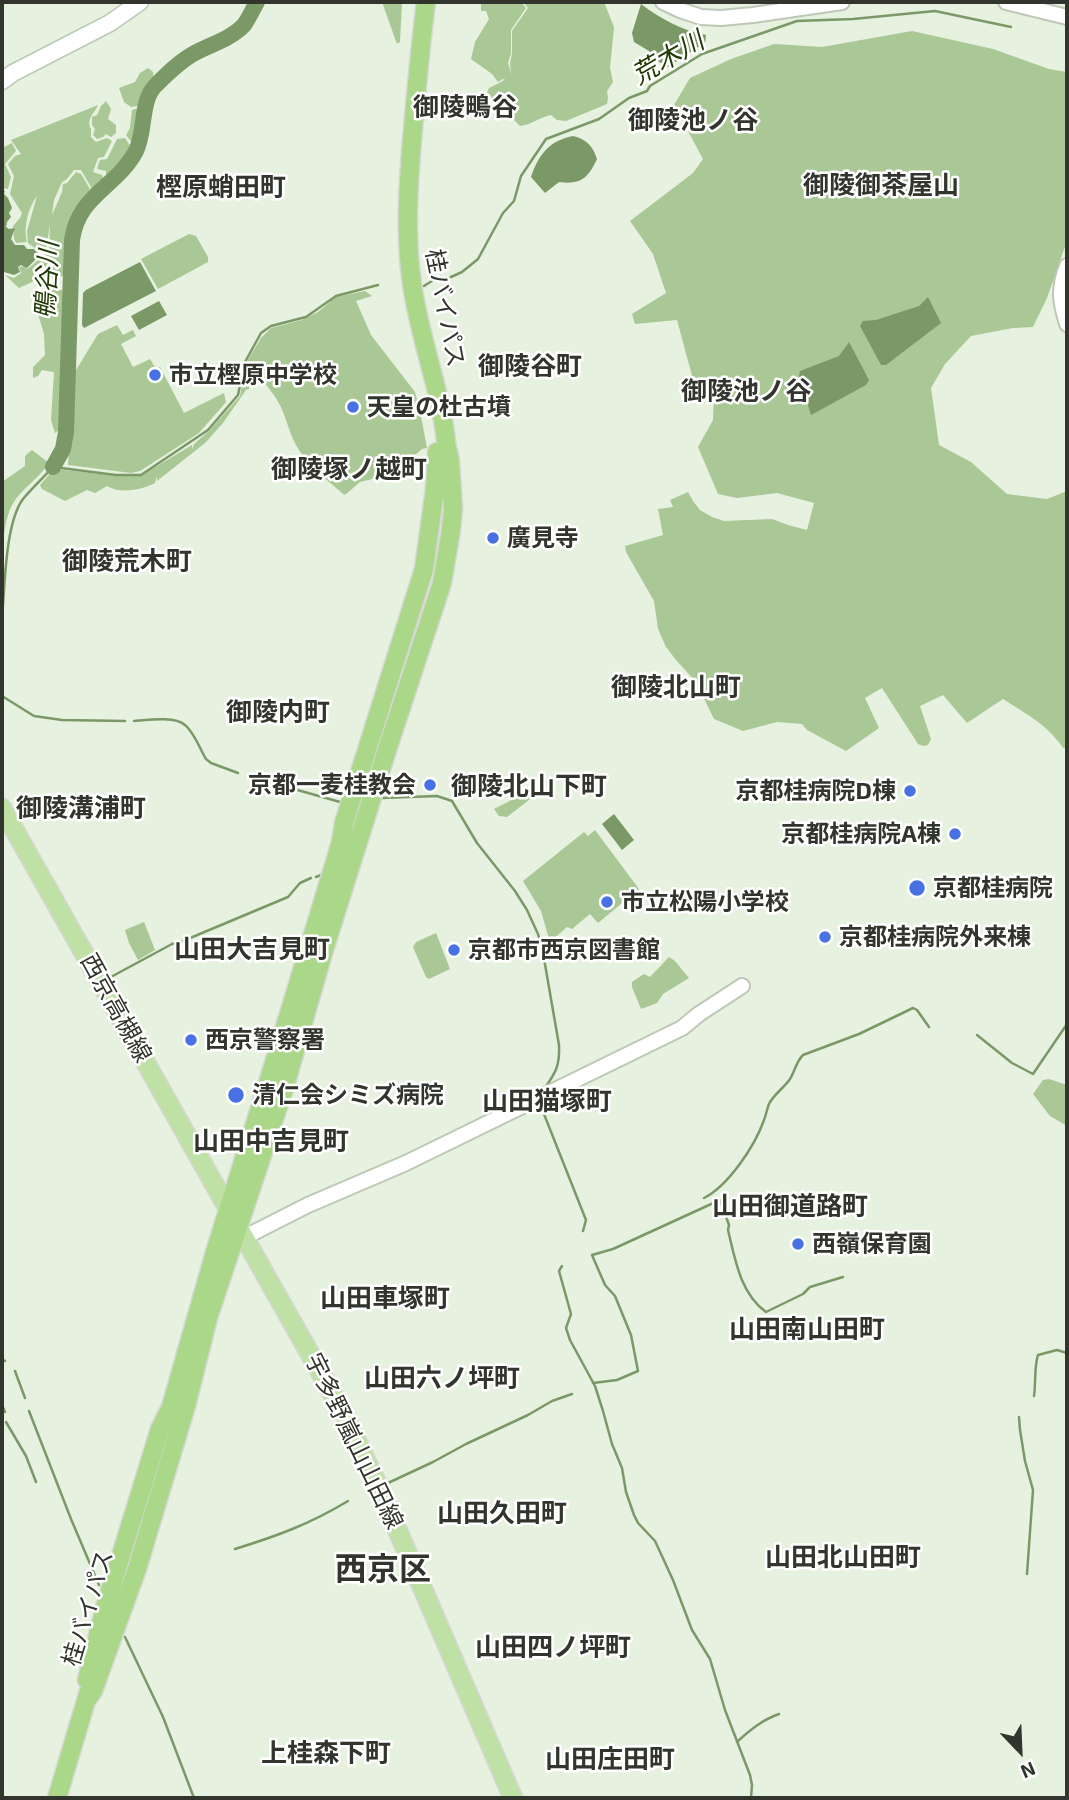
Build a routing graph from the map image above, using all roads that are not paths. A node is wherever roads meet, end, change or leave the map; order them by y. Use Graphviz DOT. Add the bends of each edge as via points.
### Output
graph roads {
  1 [pos="140,2"];
  2 [pos="414,2"];
  3 [pos="426,2"];
  4 [pos="663,2"];
  5 [pos="842,2"];
  6 [pos="1006,2"];
  7 [pos="1067,17"];
  8 [pos="2,81"];
  9 [pos="1067,266"];
  10 [pos="1067,324"];
  11 [pos="442,451"];
  12 [pos="2,808"];
  13 [pos="355,820"];
  14 [pos="742,986"];
  15 [pos="229,1208"];
  16 [pos="242,1232"];
  17 [pos="168,1433"];
  18 [pos="86,1701"];
  19 [pos="57,1798"];
  20 [pos="513,1798"];
  1 -- 8 [label="main road"];
  2 -- 11 [label="highway, 桂バイパス" via="397,209 398,250 407,316"];
  3 -- 11 [label="highway, 桂バイパス" via="410,167 408,249 440,404"];
  4 -- 5 [label="street" via="701,17 721,18"];
  6 -- 7 [label="street"];
  9 -- 10 [label="street" via="1060,303"];
  11 -- 13 [label="highway, 桂バイパス" via="435,561"];
  11 -- 15 [label="highway" via="419,587"];
  11 -- 16 [label="highway" via="450,462 453,508 442,583 323,953"];
  12 -- 15 [label="main road, 西京高槻線"];
  14 -- 16 [label="street" via="682,1028 405,1163"];
  15 -- 16 [label="main road, 宇多野嵐山山田線"];
  15 -- 18 [label="highway" via="171,1407 160,1429 106,1604"];
  16 -- 18 [label="highway" via="208,1318 136,1569 102,1669"];
  16 -- 20 [label="main road, 宇多野嵐山山田線" via="345,1416"];
  17 -- 18 [label="highway, 桂バイパス"];
  18 -- 19 [label="highway, 桂バイパス"];
}
